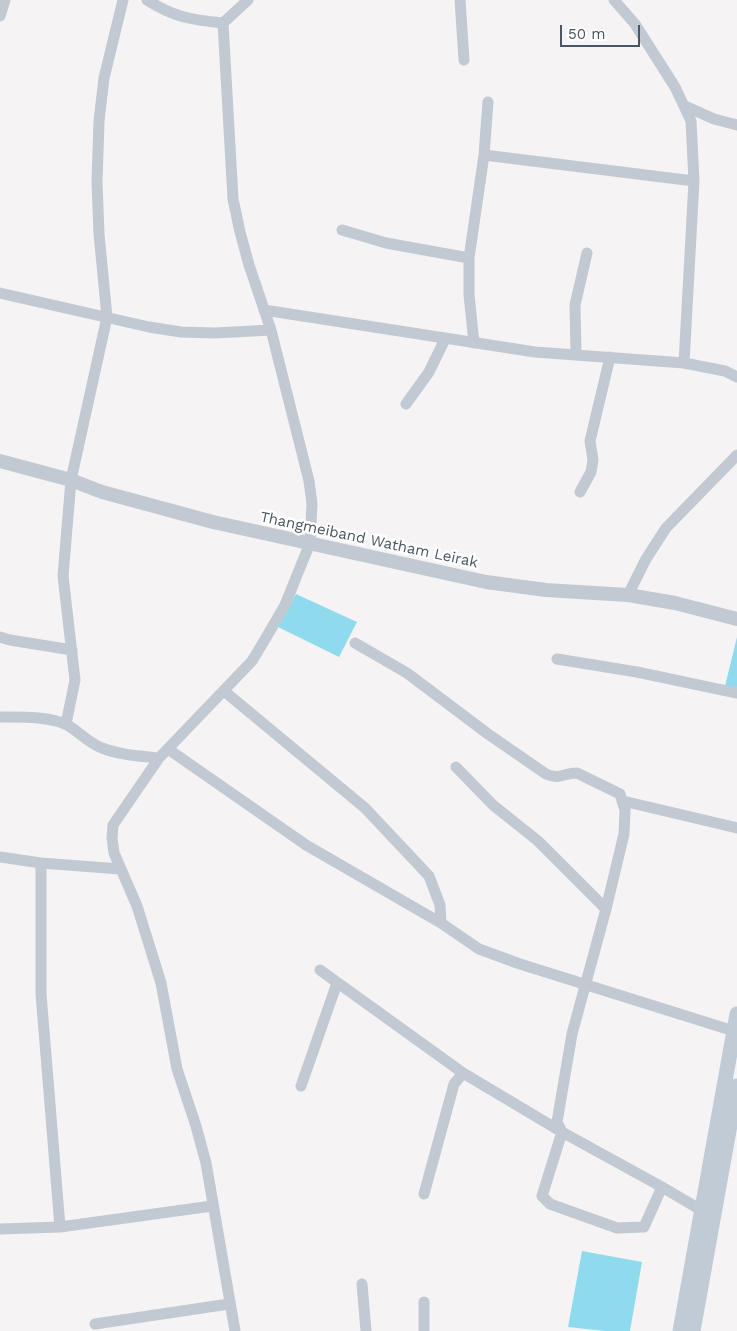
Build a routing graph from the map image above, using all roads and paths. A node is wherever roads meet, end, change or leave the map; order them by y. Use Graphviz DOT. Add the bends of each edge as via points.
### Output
graph roads {
  1 [pos="5,0"];
  2 [pos="123,0"];
  3 [pos="147,0"];
  4 [pos="248,0"];
  5 [pos="460,0"];
  6 [pos="614,0"];
  7 [pos="0,16"];
  8 [pos="223,23"];
  9 [pos="464,60"];
  10 [pos="488,102"];
  11 [pos="685,106"];
  12 [pos="737,125"];
  13 [pos="484,155"];
  14 [pos="694,181"];
  15 [pos="342,230"];
  16 [pos="587,253"];
  17 [pos="469,258"];
  18 [pos="0,293"];
  19 [pos="264,310"];
  20 [pos="107,317"];
  21 [pos="271,330"];
  22 [pos="445,339"];
  23 [pos="474,343"];
  24 [pos="576,354"];
  25 [pos="610,357"];
  26 [pos="684,363"];
  27 [pos="737,377"];
  28 [pos="406,404"];
  29 [pos="737,455"];
  30 [pos="0,461"];
  31 [pos="71,480"];
  32 [pos="580,492"];
  33 [pos="310,542"];
  34 [pos="628,595"];
  35 [pos="737,619"];
  36 [pos="0,637"];
  37 [pos="355,643"];
  38 [pos="72,650"];
  39 [pos="557,660"];
  40 [pos="224,691"];
  41 [pos="737,693"];
  42 [pos="0,717"];
  43 [pos="66,724"];
  44 [pos="168,749"];
  45 [pos="159,758"];
  46 [pos="456,767"];
  47 [pos="623,801"];
  48 [pos="737,828"];
  49 [pos="0,857"];
  50 [pos="41,864"];
  51 [pos="120,869"];
  52 [pos="606,909"];
  53 [pos="441,923"];
  54 [pos="320,970"];
  55 [pos="337,983"];
  56 [pos="586,984"];
  57 [pos="737,1014"];
  58 [pos="736,1032"];
  59 [pos="463,1073"];
  60 [pos="301,1086"];
  61 [pos="737,1086"];
  62 [pos="562,1132"];
  63 [pos="662,1187"];
  64 [pos="424,1194"];
  65 [pos="212,1206"];
  66 [pos="701,1210"];
  67 [pos="60,1226"];
  68 [pos="0,1229"];
  69 [pos="362,1284"];
  70 [pos="424,1302"];
  71 [pos="229,1304"];
  72 [pos="95,1324"];
  73 [pos="235,1331"];
  74 [pos="366,1331"];
  75 [pos="424,1331"];
  76 [pos="680,1331"];
  77 [pos="693,1331"];
  1 -- 7 [label="street"];
  2 -- 20 [label="street" via="104,78 99,121 99,234"];
  3 -- 8 [label="street" via="184,18"];
  4 -- 8 [label="street"];
  5 -- 9 [label="street"];
  6 -- 11 [label="street" via="635,24"];
  8 -- 19 [label="street" via="234,199 240,232"];
  10 -- 13 [label="street"];
  11 -- 12 [label="street" via="714,120"];
  11 -- 14 [label="street" via="691,121"];
  13 -- 14 [label="street"];
  13 -- 17 [label="street"];
  14 -- 26 [label="street"];
  15 -- 17 [label="street" via="386,243"];
  16 -- 24 [label="street" via="575,305"];
  17 -- 23 [label="street" via="468,294"];
  18 -- 20 [label="street"];
  19 -- 21 [label="street"];
  19 -- 22 [label="street"];
  20 -- 21 [label="street" via="181,332"];
  20 -- 31 [label="street"];
  21 -- 33 [label="street" via="309,481 312,504"];
  22 -- 23 [label="street"];
  22 -- 28 [label="street" via="429,372"];
  23 -- 24 [label="street"];
  24 -- 25 [label="street"];
  25 -- 26 [label="street"];
  25 -- 32 [label="street" via="590,441 591,472"];
  26 -- 27 [label="street"];
  29 -- 34 [label="street" via="666,528"];
  30 -- 31 [label="street, Thangmeiband Watham Leirak"];
  31 -- 33 [label="street, Thangmeiband Watham Leirak" via="203,520"];
  31 -- 38 [label="street" via="63,576"];
  33 -- 34 [label="street, Thangmeiband Watham Leirak" via="486,582"];
  33 -- 40 [label="street" via="285,605 252,661"];
  34 -- 35 [label="street, Thangmeiband Watham Leirak"];
  36 -- 38 [label="street"];
  37 -- 47 [label="street" via="407,672 546,774 560,777 577,773 620,794"];
  38 -- 43 [label="street" via="76,680"];
  39 -- 41 [label="street" via="637,672"];
  40 -- 44 [label="street"];
  40 -- 53 [label="street" via="365,808 429,876 440,905"];
  42 -- 43 [label="street" via="24,716"];
  43 -- 45 [label="street" via="102,748"];
  44 -- 45 [label="street"];
  44 -- 53 [label="street" via="306,846"];
  45 -- 51 [label="street" via="113,825 114,852"];
  46 -- 52 [label="street" via="493,805 538,841"];
  47 -- 48 [label="street"];
  47 -- 52 [label="street" via="624,834"];
  49 -- 50 [label="street"];
  50 -- 51 [label="street"];
  50 -- 67 [label="street" via="41,994"];
  51 -- 65 [label="street" via="137,906 161,984 177,1069 206,1163"];
  52 -- 56 [label="street"];
  53 -- 56 [label="street" via="498,957"];
  54 -- 55 [label="street"];
  55 -- 59 [label="street"];
  55 -- 60 [label="street"];
  56 -- 58 [label="street"];
  56 -- 62 [label="street" via="572,1034 558,1113 557,1122"];
  57 -- 58 [label="main road"];
  58 -- 66 [label="main road"];
  59 -- 62 [label="street"];
  59 -- 64 [label="street" via="454,1084"];
  61 -- 77 [label="main road"];
  62 -- 63 [label="street"];
  62 -- 63 [label="street" via="542,1196 550,1204 617,1228 644,1227"];
  63 -- 66 [label="street"];
  65 -- 67 [label="street"];
  65 -- 71 [label="street"];
  66 -- 76 [label="main road"];
  67 -- 68 [label="street"];
  69 -- 74 [label="street"];
  70 -- 75 [label="street"];
  71 -- 72 [label="street"];
  71 -- 73 [label="street"];
}
